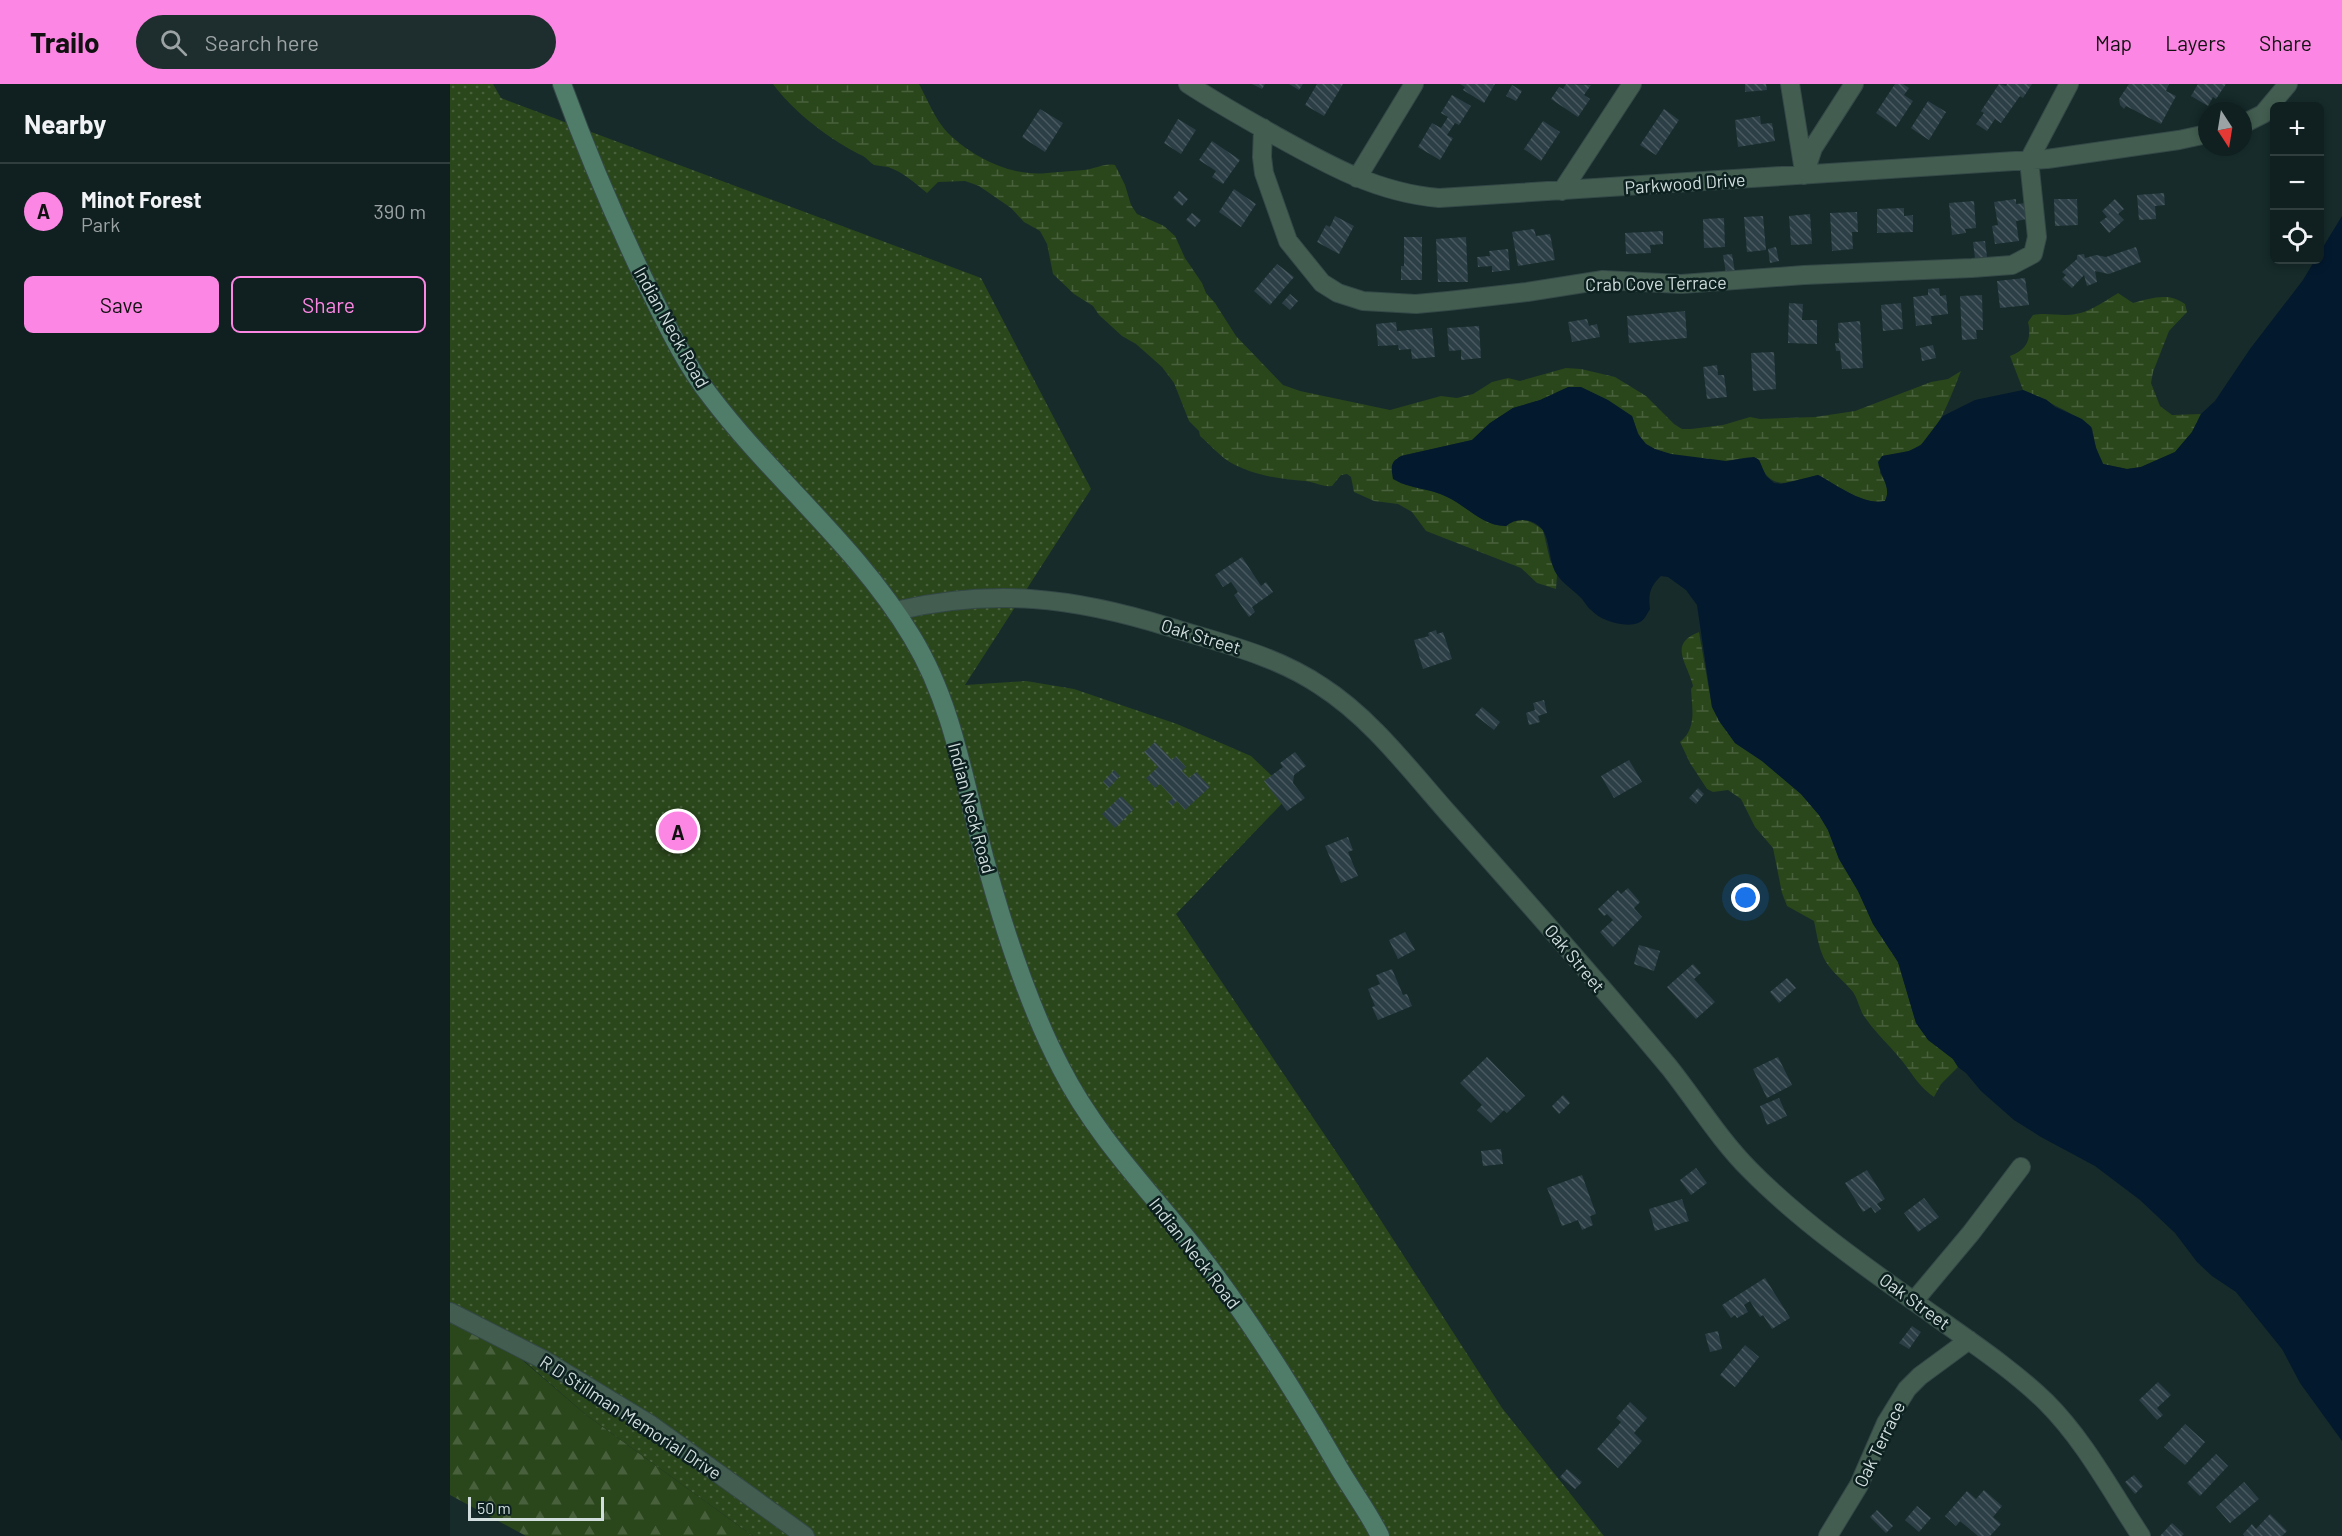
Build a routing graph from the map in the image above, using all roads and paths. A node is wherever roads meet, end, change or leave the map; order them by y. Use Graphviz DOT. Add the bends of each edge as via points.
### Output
graph roads {
  1 [pos="562,84"];
  2 [pos="1414,84"];
  3 [pos="1632,84"];
  4 [pos="1790,84"];
  5 [pos="1854,84"];
  6 [pos="2069,84"];
  7 [pos="2288,84"];
  8 [pos="1195,86"];
  9 [pos="2252,120"];
  10 [pos="1263,128"];
  11 [pos="2198,135"];
  12 [pos="2029,160"];
  13 [pos="1804,175"];
  14 [pos="1357,178"];
  15 [pos="1562,191"];
  16 [pos="895,611"];
  17 [pos="2021,1167"];
  18 [pos="1914,1301"];
  19 [pos="450,1312"];
  20 [pos="1969,1340"];
  21 [pos="805,1536"];
  22 [pos="1380,1536"];
  23 [pos="1828,1536"];
  24 [pos="2141,1536"];
  1 -- 16 [label="street, Indian Neck Road" via="630,249 697,378"];
  2 -- 14 [label="street"];
  3 -- 15 [label="street"];
  4 -- 13 [label="street"];
  5 -- 13 [label="street" via="1813,148"];
  6 -- 12 [label="street"];
  7 -- 9 [label="street" via="2270,109"];
  8 -- 10 [label="street, Parkwood Drive"];
  10 -- 12 [label="street, Crab Cove Terrace" via="1264,173 1282,229 1294,250 1330,290 1353,299 1384,303 1458,300 1603,280 1692,284 2012,264 2029,257 2037,242"];
  10 -- 14 [label="street, Parkwood Drive"];
  11 -- 12 [label="street, Parkwood Drive"];
  12 -- 13 [label="street, Parkwood Drive"];
  13 -- 15 [label="street, Parkwood Drive"];
  14 -- 15 [label="street, Parkwood Drive" via="1393,190 1439,198"];
  16 -- 18 [label="street, Oak Street" via="944,600 990,597 1090,605 1257,654 1320,685 1395,753 1508,880 1669,1067 1746,1167 1795,1211"];
  16 -- 22 [label="street, Indian Neck Road" via="941,695 999,905 1033,1005 1063,1071 1102,1136 1200,1255 1279,1367"];
  17 -- 18 [label="street"];
  18 -- 20 [label="street, Oak Street"];
  19 -- 21 [label="street, R D Stillman Memorial Drive" via="530,1352 635,1415"];
  20 -- 23 [label="street, Oak Terrace" via="1907,1389 1886,1423 1859,1485"];
  20 -- 24 [label="street, Oak Street" via="2018,1376 2062,1419"];
}
